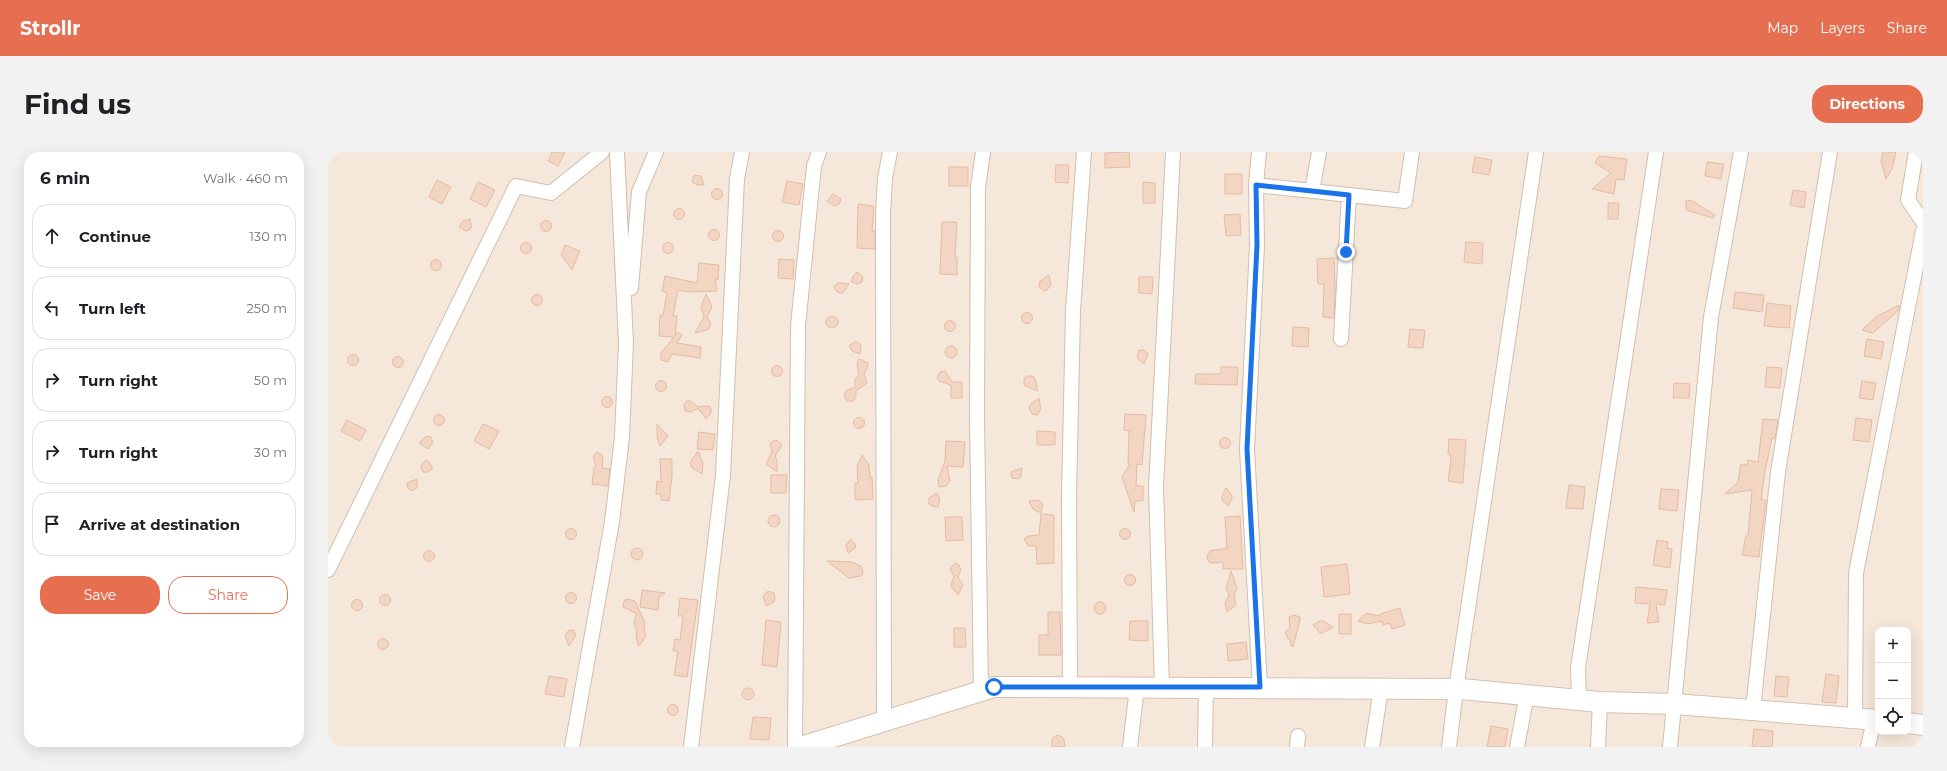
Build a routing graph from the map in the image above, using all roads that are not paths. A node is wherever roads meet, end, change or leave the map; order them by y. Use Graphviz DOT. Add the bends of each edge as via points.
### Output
graph roads {
  1 [pos="602,152"];
  2 [pos="617,152"];
  3 [pos="656,152"];
  4 [pos="742,152"];
  5 [pos="818,152"];
  6 [pos="890,152"];
  7 [pos="983,152"];
  8 [pos="1084,152"];
  9 [pos="1173,152"];
  10 [pos="1259,152"];
  11 [pos="1319,152"];
  12 [pos="1412,152"];
  13 [pos="1536,152"];
  14 [pos="1656,152"];
  15 [pos="1741,152"];
  16 [pos="1830,152"];
  17 [pos="1916,152"];
  18 [pos="1256,185"];
  19 [pos="1312,191"];
  20 [pos="1349,195"];
  21 [pos="1923,222"];
  22 [pos="1923,231"];
  23 [pos="1341,339"];
  24 [pos="626,343"];
  25 [pos="328,570"];
  26 [pos="1070,687"];
  27 [pos="1137,687"];
  28 [pos="1162,687"];
  29 [pos="1260,687"];
  30 [pos="1206,688"];
  31 [pos="1381,689"];
  32 [pos="1456,689"];
  33 [pos="981,691"];
  34 [pos="1527,694"];
  35 [pos="1579,699"];
  36 [pos="1600,702"];
  37 [pos="1675,704"];
  38 [pos="1753,710"];
  39 [pos="1869,719"];
  40 [pos="884,721"];
  41 [pos="1911,723"];
  42 [pos="1923,725"];
  43 [pos="572,747"];
  44 [pos="691,747"];
  45 [pos="795,747"];
  46 [pos="801,747"];
  47 [pos="1130,747"];
  48 [pos="1205,747"];
  49 [pos="1372,747"];
  50 [pos="1449,747"];
  51 [pos="1517,747"];
  52 [pos="1598,747"];
  53 [pos="1670,747"];
  54 [pos="1868,747"];
  1 -- 25 [label="street" via="551,193 516,186"];
  2 -- 24 [label="street"];
  3 -- 24 [label="street" via="639,192"];
  4 -- 44 [label="street" via="737,179 723,475"];
  5 -- 45 [label="street" via="814,166 798,326"];
  6 -- 40 [label="street" via="885,178 883,214"];
  7 -- 33 [label="street" via="978,187 977,409"];
  8 -- 26 [label="street" via="1073,311 1069,497"];
  9 -- 28 [label="street" via="1156,487"];
  10 -- 18 [label="street"];
  11 -- 19 [label="street"];
  12 -- 20 [label="street" via="1405,201"];
  13 -- 32 [label="street"];
  14 -- 35 [label="street" via="1578,668"];
  15 -- 37 [label="street" via="1711,317"];
  16 -- 38 [label="street" via="1778,472"];
  17 -- 21 [label="street" via="1908,200"];
  18 -- 19 [label="street"];
  18 -- 29 [label="street" via="1257,245 1247,449"];
  19 -- 20 [label="street"];
  20 -- 23 [label="street"];
  22 -- 39 [label="street" via="1856,573"];
  24 -- 43 [label="street" via="622,437 612,522"];
  26 -- 27 [label="street"];
  26 -- 33 [label="street" via="994,687"];
  27 -- 28 [label="street"];
  27 -- 47 [label="street"];
  28 -- 30 [label="street"];
  29 -- 30 [label="street"];
  29 -- 31 [label="street"];
  30 -- 48 [label="street"];
  31 -- 32 [label="street"];
  31 -- 49 [label="street"];
  32 -- 34 [label="street"];
  32 -- 50 [label="street"];
  33 -- 40 [label="street"];
  34 -- 35 [label="street"];
  34 -- 51 [label="street"];
  35 -- 36 [label="street"];
  36 -- 37 [label="street"];
  36 -- 52 [label="street"];
  37 -- 38 [label="street"];
  37 -- 53 [label="street"];
  38 -- 39 [label="street"];
  39 -- 54 [label="street"];
  40 -- 46 [label="street"];
  41 -- 42 [label="street"];
}
